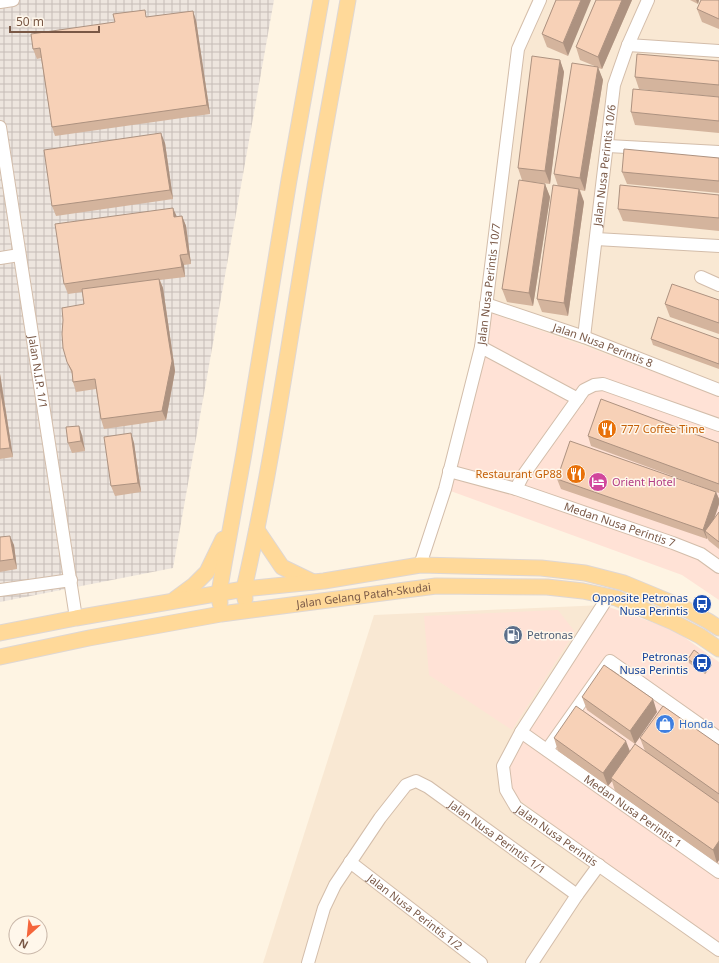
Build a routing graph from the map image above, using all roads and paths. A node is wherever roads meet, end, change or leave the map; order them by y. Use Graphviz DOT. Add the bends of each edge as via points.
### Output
graph roads {
  1 [pos="13,0"];
  2 [pos="321,0"];
  3 [pos="348,0"];
  4 [pos="540,0"];
  5 [pos="648,0"];
  6 [pos="0,2"];
  7 [pos="628,45"];
  8 [pos="719,51"];
  9 [pos="0,127"];
  10 [pos="608,146"];
  11 [pos="719,152"];
  12 [pos="596,239"];
  13 [pos="719,246"];
  14 [pos="19,255"];
  15 [pos="0,258"];
  16 [pos="701,278"];
  17 [pos="719,285"];
  18 [pos="486,304"];
  19 [pos="584,337"];
  20 [pos="481,347"];
  21 [pos="719,390"];
  22 [pos="581,394"];
  23 [pos="719,424"];
  24 [pos="449,471"];
  25 [pos="516,489"];
  26 [pos="230,526"];
  27 [pos="257,530"];
  28 [pos="420,565"];
  29 [pos="719,567"];
  30 [pos="71,580"];
  31 [pos="314,582"];
  32 [pos="244,589"];
  33 [pos="0,590"];
  34 [pos="219,593"];
  35 [pos="608,596"];
  36 [pos="173,601"];
  37 [pos="245,610"];
  38 [pos="221,614"];
  39 [pos="76,618"];
  40 [pos="719,628"];
  41 [pos="0,633"];
  42 [pos="719,649"];
  43 [pos="0,657"];
  44 [pos="521,732"];
  45 [pos="719,738"];
  46 [pos="547,750"];
  47 [pos="350,862"];
  48 [pos="599,865"];
  49 [pos="719,872"];
  50 [pos="577,895"];
  51 [pos="719,950"];
  52 [pos="308,963"];
  53 [pos="481,963"];
  54 [pos="532,963"];
  1 -- 6 [label="street"];
  2 -- 26 [label="main road"];
  3 -- 27 [label="main road"];
  4 -- 18 [label="street, Jalan Nusa Perintis 10/7" via="518,49"];
  5 -- 7 [label="street, Jalan Nusa Perintis 10/6"];
  7 -- 8 [label="street"];
  7 -- 10 [label="street, Jalan Nusa Perintis 10/6" via="614,86"];
  9 -- 14 [label="street, Jalan N.I.P. 1/1"];
  10 -- 11 [label="street"];
  10 -- 12 [label="street, Jalan Nusa Perintis 10/6"];
  12 -- 13 [label="street"];
  12 -- 19 [label="street, Jalan Nusa Perintis 10/6"];
  14 -- 15 [label="street"];
  14 -- 30 [label="street, Jalan N.I.P. 1/1"];
  16 -- 17 [label="street"];
  18 -- 19 [label="street, Jalan Nusa Perintis 8"];
  18 -- 20 [label="street, Jalan Nusa Perintis 10/7"];
  19 -- 21 [label="street, Jalan Nusa Perintis 8"];
  20 -- 22 [label="street"];
  20 -- 24 [label="street, Jalan Nusa Perintis 10/7"];
  22 -- 23 [label="street" via="594,385 603,384"];
  22 -- 25 [label="street"];
  24 -- 25 [label="street"];
  24 -- 28 [label="street, Jalan Nusa Perintis 10/7"];
  25 -- 29 [label="street, Medan Nusa Perintis 7" via="673,543 700,554"];
  26 -- 34 [label="main road"];
  26 -- 36 [label="main road" via="207,572"];
  27 -- 31 [label="main road" via="282,567"];
  27 -- 32 [label="main road"];
  28 -- 31 [label="main road, Jalan Gelang Patah-Skudai"];
  28 -- 40 [label="main road, Jalan Gelang Patah-Skudai" via="542,568 584,573 624,583 682,607"];
  30 -- 33 [label="street"];
  30 -- 39 [label="street, Jalan N.I.P. 1/1"];
  31 -- 32 [label="main road, Jalan Gelang Patah-Skudai"];
  32 -- 34 [label="main road, Jalan Gelang Patah-Skudai"];
  32 -- 37 [label="main road"];
  34 -- 36 [label="main road, Jalan Gelang Patah-Skudai"];
  34 -- 38 [label="main road"];
  35 -- 37 [label="main road, Jalan Gelang Patah-Skudai" via="547,588 436,586"];
  35 -- 42 [label="main road, Jalan Gelang Patah-Skudai" via="673,622"];
  35 -- 44 [label="street, Jalan Nusa Perintis"];
  36 -- 39 [label="main road, Jalan Gelang Patah-Skudai"];
  37 -- 38 [label="main road, Jalan Gelang Patah-Skudai"];
  38 -- 43 [label="main road, Jalan Gelang Patah-Skudai"];
  39 -- 41 [label="main road, Jalan Gelang Patah-Skudai"];
  44 -- 46 [label="street, Medan Nusa Perintis 1"];
  44 -- 48 [label="street, Jalan Nusa Perintis" via="503,766 506,790 516,807"];
  45 -- 46 [label="street" via="610,661"];
  46 -- 49 [label="street, Medan Nusa Perintis 1"];
  47 -- 50 [label="street, Jalan Nusa Perintis 1/1" via="406,785 416,781 428,787"];
  47 -- 52 [label="street" via="324,908"];
  47 -- 53 [label="street, Jalan Nusa Perintis 1/2"];
  48 -- 50 [label="street"];
  48 -- 51 [label="street, Jalan Nusa Perintis"];
  50 -- 54 [label="street"];
}
